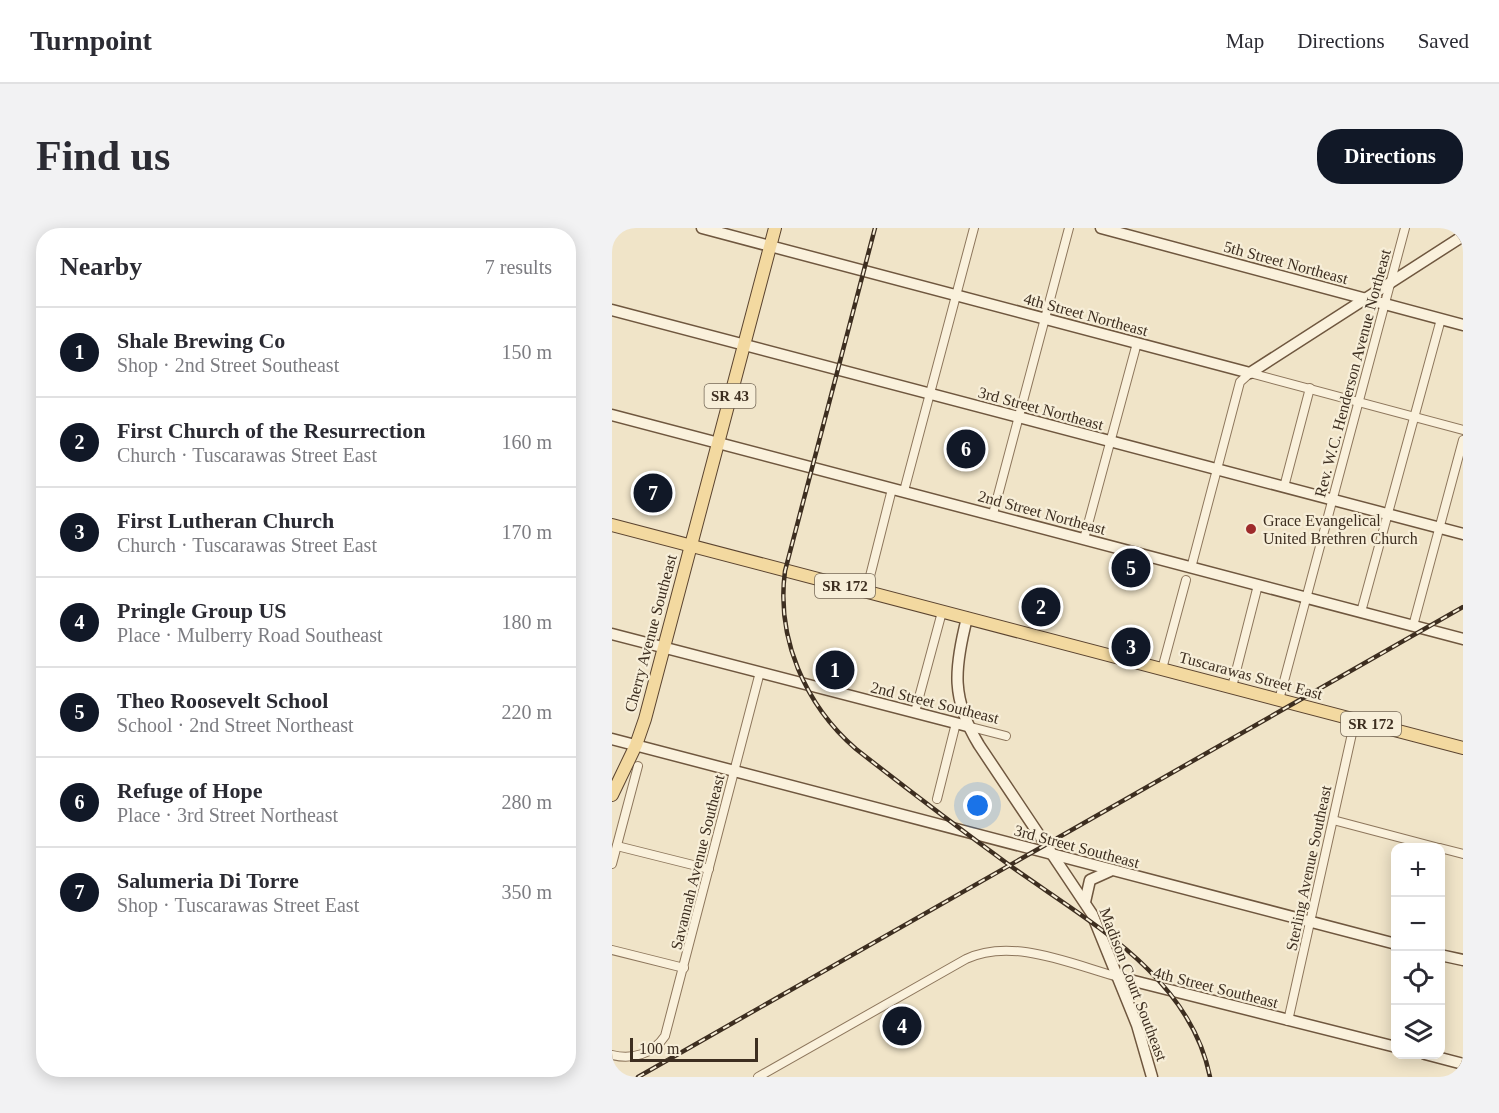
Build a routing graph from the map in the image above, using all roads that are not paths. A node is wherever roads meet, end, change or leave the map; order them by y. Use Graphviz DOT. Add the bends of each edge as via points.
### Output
graph roads {
  1 [pos="702,228"];
  2 [pos="775,228"];
  3 [pos="974,228"];
  4 [pos="1069,228"];
  5 [pos="1101,228"];
  6 [pos="1405,228"];
  7 [pos="1463,236"];
  8 [pos="770,246"];
  9 [pos="1391,282"];
  10 [pos="955,295"];
  11 [pos="1365,299"];
  12 [pos="1385,305"];
  13 [pos="612,310"];
  14 [pos="1045,319"];
  15 [pos="1441,319"];
  16 [pos="1463,325"];
  17 [pos="1137,343"];
  18 [pos="744,344"];
  19 [pos="1250,373"];
  20 [pos="1310,388"];
  21 [pos="930,394"];
  22 [pos="1359,402"];
  23 [pos="612,415"];
  24 [pos="1414,417"];
  25 [pos="1020,418"];
  26 [pos="1463,430"];
  27 [pos="1463,440"];
  28 [pos="1110,441"];
  29 [pos="717,442"];
  30 [pos="1217,470"];
  31 [pos="1284,487"];
  32 [pos="898,490"];
  33 [pos="1332,500"];
  34 [pos="993,514"];
  35 [pos="1388,515"];
  36 [pos="612,525"];
  37 [pos="1439,528"];
  38 [pos="1463,534"];
  39 [pos="1084,539"];
  40 [pos="689,545"];
  41 [pos="1191,568"];
  42 [pos="1186,580"];
  43 [pos="1258,585"];
  44 [pos="866,592"];
  45 [pos="1306,598"];
  46 [pos="942,612"];
  47 [pos="1361,612"];
  48 [pos="968,618"];
  49 [pos="1413,626"];
  50 [pos="612,634"];
  51 [pos="1463,639"];
  52 [pos="663,647"];
  53 [pos="1162,669"];
  54 [pos="760,672"];
  55 [pos="1232,687"];
  56 [pos="1279,700"];
  57 [pos="915,712"];
  58 [pos="1355,720"];
  59 [pos="956,723"];
  60 [pos="968,726"];
  61 [pos="1006,736"];
  62 [pos="612,739"];
  63 [pos="636,745"];
  64 [pos="1463,748"];
  65 [pos="638,766"];
  66 [pos="734,772"];
  67 [pos="612,795"];
  68 [pos="937,799"];
  69 [pos="1332,820"];
  70 [pos="1421,843"];
  71 [pos="617,846"];
  72 [pos="1445,849"];
  73 [pos="1463,854"];
  74 [pos="1054,855"];
  75 [pos="612,864"];
  76 [pos="709,869"];
  77 [pos="1111,870"];
  78 [pos="1085,902"];
  79 [pos="1310,923"];
  80 [pos="1391,943"];
  81 [pos="612,950"];
  82 [pos="1445,956"];
  83 [pos="1463,960"];
  84 [pos="684,968"];
  85 [pos="1118,977"];
  86 [pos="1288,1021"];
  87 [pos="1391,1046"];
  88 [pos="612,1055"];
  89 [pos="1445,1059"];
  90 [pos="1463,1063"];
  91 [pos="758,1077"];
  92 [pos="1152,1077"];
  1 -- 8 [label="street, 4th Street Northeast"];
  2 -- 8 [label="main road, SR 43"];
  3 -- 10 [label="street"];
  4 -- 14 [label="street"];
  5 -- 11 [label="street, 5th Street Northeast"];
  6 -- 9 [label="street, Rev. W.C. Henderson Avenue Northeast"];
  7 -- 9 [label="street"];
  8 -- 10 [label="street, 4th Street Northeast"];
  8 -- 18 [label="main road, SR 43"];
  9 -- 11 [label="street"];
  9 -- 12 [label="street, Rev. W.C. Henderson Avenue Northeast"];
  10 -- 14 [label="street, 4th Street Northeast"];
  10 -- 21 [label="street"];
  11 -- 12 [label="street, 5th Street Northeast"];
  11 -- 19 [label="street"];
  12 -- 15 [label="street, 5th Street Northeast"];
  12 -- 22 [label="street, Rev. W.C. Henderson Avenue Northeast"];
  13 -- 18 [label="street, 3rd Street Northeast"];
  14 -- 17 [label="street, 4th Street Northeast"];
  14 -- 25 [label="street"];
  15 -- 16 [label="street, 5th Street Northeast"];
  15 -- 24 [label="street"];
  17 -- 19 [label="street, 4th Street Northeast"];
  17 -- 28 [label="street"];
  18 -- 21 [label="street, 3rd Street Northeast"];
  18 -- 29 [label="main road, SR 43"];
  19 -- 20 [label="street, 4th Street Northeast"];
  19 -- 30 [label="street" via="1240,382"];
  20 -- 22 [label="street, 4th Street Northeast"];
  20 -- 31 [label="street"];
  21 -- 25 [label="street, 3rd Street Northeast"];
  21 -- 32 [label="street"];
  22 -- 24 [label="street, 4th Street Northeast"];
  22 -- 33 [label="street, Rev. W.C. Henderson Avenue Northeast"];
  23 -- 29 [label="street, 2nd Street Northeast"];
  24 -- 26 [label="street, 4th Street Northeast"];
  24 -- 35 [label="street"];
  25 -- 28 [label="street, 3rd Street Northeast"];
  25 -- 34 [label="street"];
  27 -- 37 [label="street"];
  28 -- 30 [label="street, 3rd Street Northeast"];
  28 -- 39 [label="street"];
  29 -- 32 [label="street, 2nd Street Northeast"];
  29 -- 40 [label="main road, SR 43"];
  30 -- 31 [label="street, 3rd Street Northeast"];
  30 -- 41 [label="street"];
  31 -- 33 [label="street, 3rd Street Northeast"];
  32 -- 34 [label="street, 2nd Street Northeast"];
  32 -- 44 [label="street"];
  33 -- 35 [label="street, 3rd Street Northeast"];
  33 -- 45 [label="street, Rev. W.C. Henderson Avenue Northeast"];
  34 -- 39 [label="street, 2nd Street Northeast"];
  35 -- 37 [label="street, 3rd Street Northeast"];
  35 -- 47 [label="street"];
  36 -- 40 [label="main road, Tuscarawas Street East / SR 172"];
  37 -- 38 [label="street, 3rd Street Northeast"];
  37 -- 49 [label="street"];
  39 -- 41 [label="street, 2nd Street Northeast"];
  40 -- 44 [label="main road, Tuscarawas Street East / SR 172"];
  40 -- 52 [label="main road, Cherry Avenue Southeast / SR 43"];
  41 -- 43 [label="street, 2nd Street Northeast"];
  42 -- 53 [label="street"];
  43 -- 45 [label="street, 2nd Street Northeast"];
  43 -- 55 [label="street"];
  44 -- 46 [label="main road, Tuscarawas Street East / SR 172"];
  45 -- 47 [label="street, 2nd Street Northeast"];
  45 -- 56 [label="street, Rev. W.C. Henderson Avenue Northeast"];
  46 -- 48 [label="main road, Tuscarawas Street East / SR 172"];
  46 -- 57 [label="street"];
  47 -- 49 [label="street, 2nd Street Northeast"];
  48 -- 53 [label="main road, Tuscarawas Street East / SR 172"];
  48 -- 60 [label="street, Madison Court Southeast" via="956,683"];
  49 -- 51 [label="street, 2nd Street Northeast"];
  50 -- 52 [label="street, 2nd Street Southeast"];
  52 -- 54 [label="street, 2nd Street Southeast"];
  52 -- 63 [label="main road, Cherry Avenue Southeast / SR 43"];
  53 -- 55 [label="main road, Tuscarawas Street East / SR 172"];
  54 -- 57 [label="street, 2nd Street Southeast"];
  54 -- 66 [label="street, Savannah Avenue Southeast"];
  55 -- 56 [label="main road, Tuscarawas Street East / SR 172"];
  56 -- 58 [label="main road, Tuscarawas Street East / SR 172"];
  57 -- 59 [label="street, 2nd Street Southeast"];
  58 -- 64 [label="main road, Tuscarawas Street East / SR 172"];
  58 -- 69 [label="street, Sterling Avenue Southeast"];
  59 -- 60 [label="street, 2nd Street Southeast"];
  59 -- 68 [label="street"];
  60 -- 61 [label="street, 2nd Street Southeast"];
  60 -- 74 [label="street, Madison Court Southeast"];
  62 -- 63 [label="street, 3rd Street Southeast"];
  63 -- 66 [label="street, 3rd Street Southeast"];
  63 -- 67 [label="main road, Cherry Avenue Southeast / SR 43"];
  65 -- 71 [label="street"];
  66 -- 74 [label="street, 3rd Street Southeast"];
  66 -- 76 [label="street, Savannah Avenue Southeast"];
  69 -- 70 [label="street"];
  69 -- 79 [label="street, Sterling Avenue Southeast"];
  71 -- 75 [label="street"];
  71 -- 76 [label="street"];
  72 -- 73 [label="street"];
  74 -- 77 [label="street, 3rd Street Southeast"];
  74 -- 78 [label="street, Madison Court Southeast"];
  76 -- 84 [label="street, Savannah Avenue Southeast"];
  77 -- 78 [label="street" via="1090,880"];
  77 -- 79 [label="street, 3rd Street Southeast"];
  78 -- 85 [label="street, Madison Court Southeast"];
  79 -- 80 [label="street, 3rd Street Southeast"];
  79 -- 86 [label="street, Sterling Avenue Southeast"];
  81 -- 84 [label="street"];
  82 -- 83 [label="street"];
  84 -- 88 [label="street, Savannah Avenue Southeast" via="665,1036 648,1051 628,1058"];
  85 -- 86 [label="street, 4th Street Southeast"];
  85 -- 91 [label="street, 4th Street Southeast" via="1013,950 995,949 966,959"];
  85 -- 92 [label="street, Madison Court Southeast"];
  86 -- 87 [label="street, 4th Street Southeast"];
  89 -- 90 [label="street"];
}
